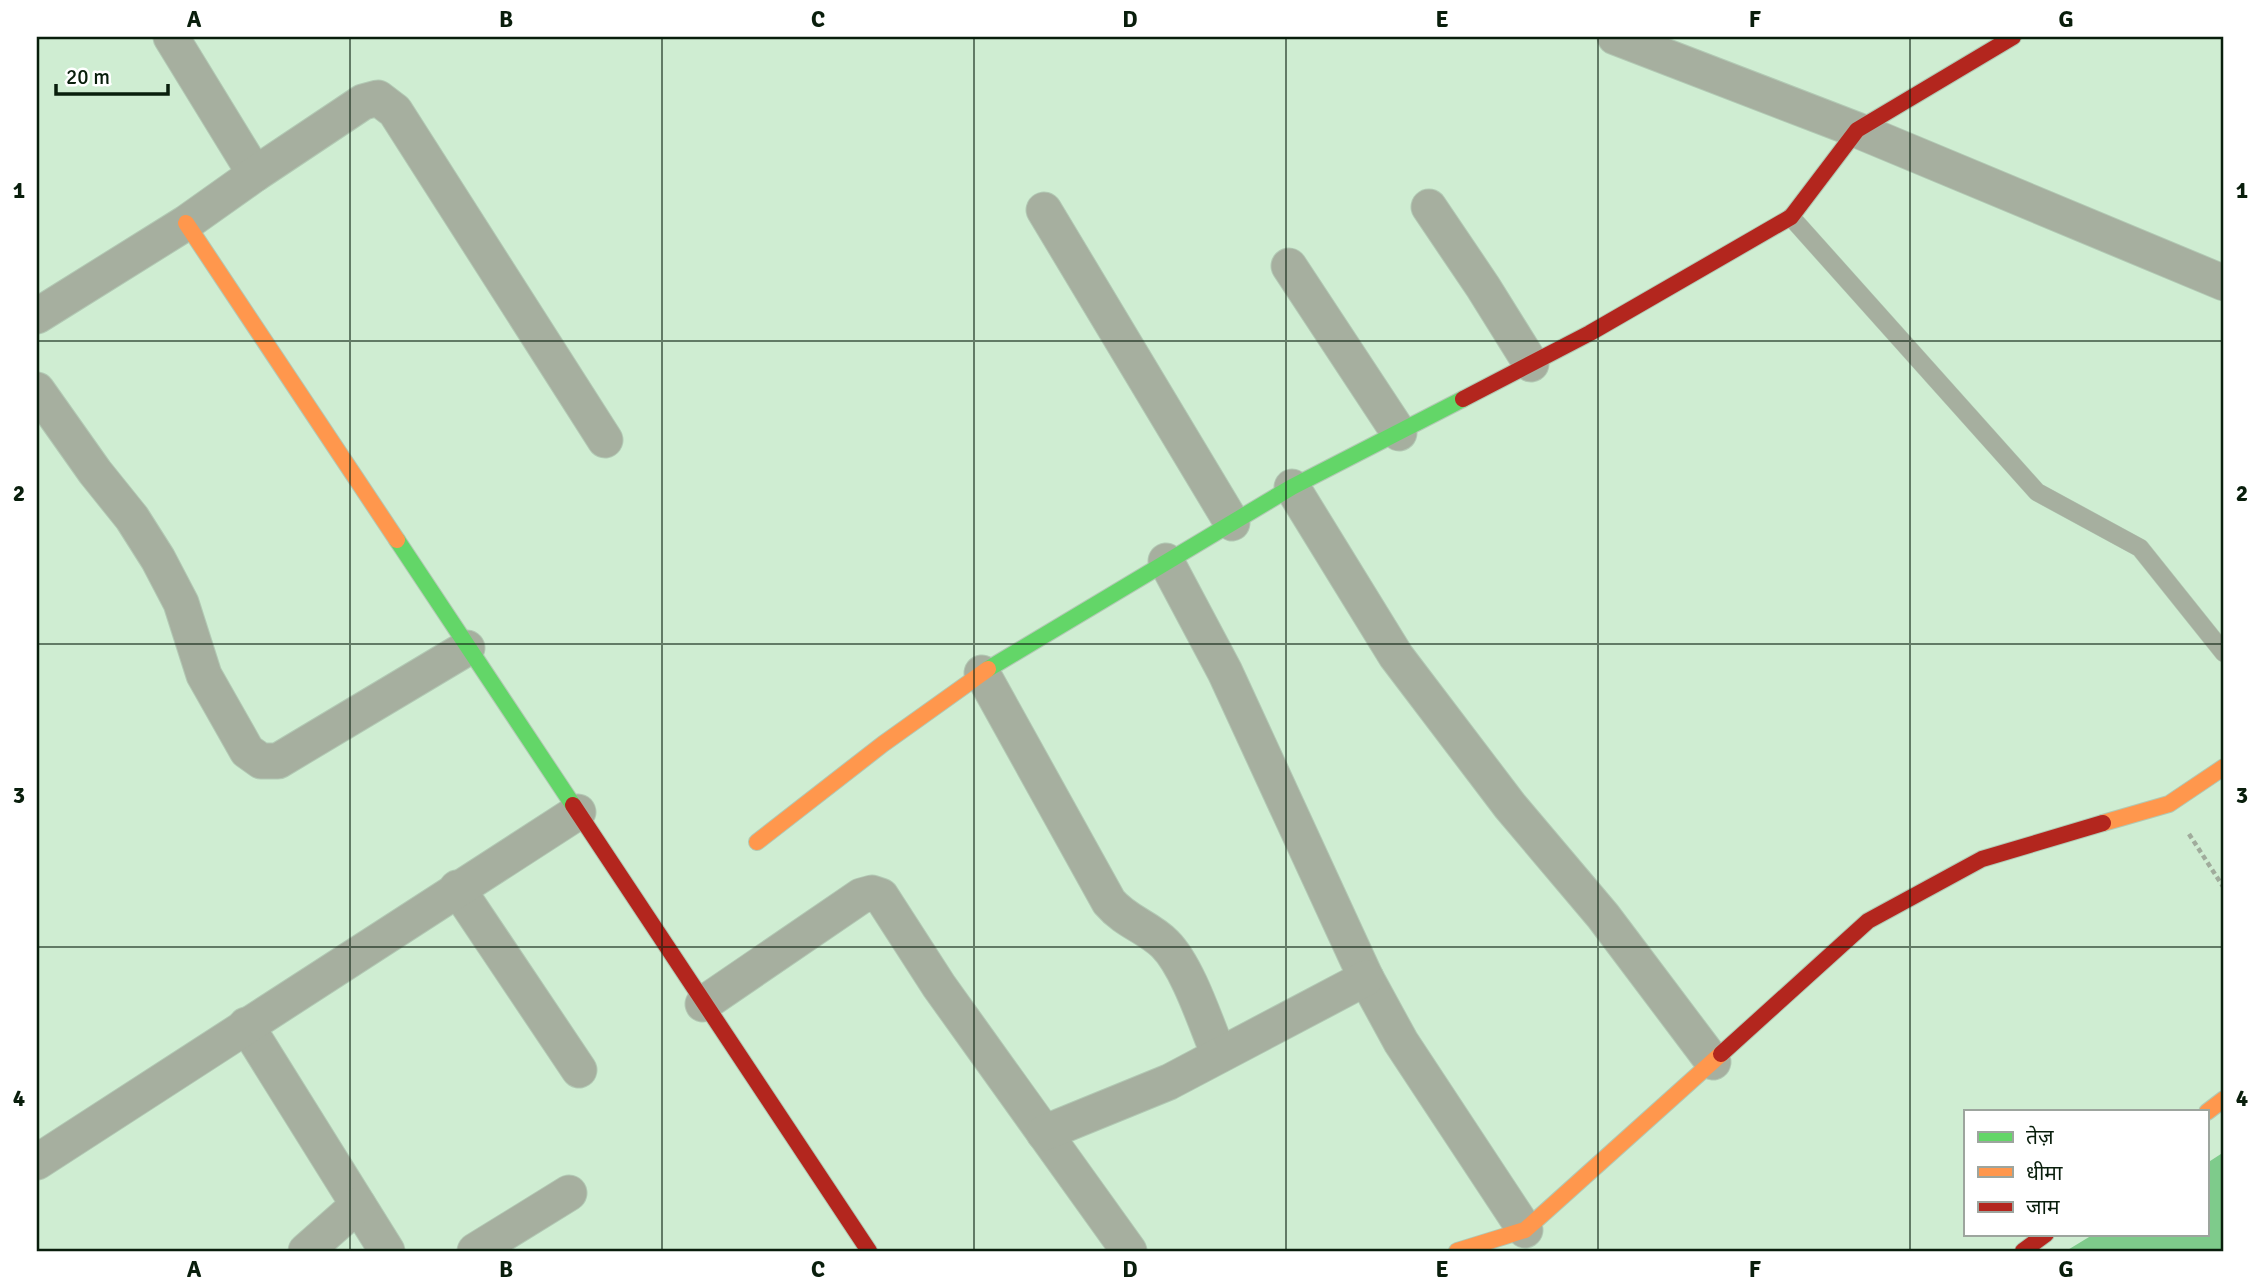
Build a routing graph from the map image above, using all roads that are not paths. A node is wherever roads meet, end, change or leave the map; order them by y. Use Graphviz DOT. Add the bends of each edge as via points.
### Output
graph roads {
  1 [pos="171,37"];
  2 [pos="1615,37"];
  3 [pos="2013,37"];
  4 [pos="1857,130"];
  5 [pos="255,174"];
  6 [pos="1429,207"];
  7 [pos="1044,211"];
  8 [pos="1791,217"];
  9 [pos="186,223"];
  10 [pos="1289,266"];
  11 [pos="2224,283"];
  12 [pos="37,316"];
  13 [pos="1531,364"];
  14 [pos="37,390"];
  15 [pos="1399,433"];
  16 [pos="605,440"];
  17 [pos="1292,487"];
  18 [pos="1232,523"];
  19 [pos="1166,561"];
  20 [pos="467,648"];
  21 [pos="2224,653"];
  22 [pos="982,673"];
  23 [pos="2224,767"];
  24 [pos="578,812"];
  25 [pos="757,842"];
  26 [pos="457,888"];
  27 [pos="1366,978"];
  28 [pos="703,1004"];
  29 [pos="246,1025"];
  30 [pos="1219,1055"];
  31 [pos="1713,1062"];
  32 [pos="579,1070"];
  33 [pos="2224,1099"];
  34 [pos="2208,1111"];
  35 [pos="1044,1133"];
  36 [pos="37,1162"];
  37 [pos="569,1193"];
  38 [pos="358,1205"];
  39 [pos="1525,1230"];
  40 [pos="2043,1236"];
  41 [pos="306,1251"];
  42 [pos="387,1251"];
  43 [pos="475,1251"];
  44 [pos="869,1251"];
  45 [pos="1129,1251"];
  46 [pos="1457,1251"];
  47 [pos="2023,1251"];
  1 -- 5 [label="street"];
  2 -- 4 [label="street"];
  3 -- 4 [label="street"];
  4 -- 8 [label="street"];
  4 -- 11 [label="street"];
  5 -- 9 [label="street"];
  5 -- 16 [label="street" via="363,102 378,98 395,111"];
  6 -- 13 [label="street"];
  7 -- 18 [label="street"];
  8 -- 13 [label="street"];
  8 -- 21 [label="lane" via="2037,492 2140,548"];
  9 -- 12 [label="street"];
  9 -- 20 [label="street"];
  10 -- 15 [label="street"];
  13 -- 15 [label="street"];
  14 -- 20 [label="street" via="158,559 181,603 204,675 219,705 247,751 261,761 278,761"];
  15 -- 17 [label="street"];
  17 -- 18 [label="street"];
  17 -- 31 [label="street" via="1396,656"];
  18 -- 19 [label="street"];
  19 -- 22 [label="street"];
  19 -- 27 [label="street" via="1225,672"];
  20 -- 24 [label="street"];
  22 -- 25 [label="street"];
  22 -- 30 [label="street" via="1109,902 1120,915 1166,945 1181,965"];
  23 -- 31 [label="street" via="2169,804 1982,859 1868,922"];
  24 -- 26 [label="street"];
  24 -- 28 [label="street"];
  26 -- 29 [label="street"];
  26 -- 32 [label="street"];
  27 -- 30 [label="street"];
  27 -- 39 [label="street" via="1401,1042"];
  28 -- 35 [label="street" via="872,892 889,905 939,986"];
  28 -- 44 [label="street"];
  29 -- 36 [label="street"];
  29 -- 38 [label="street"];
  30 -- 35 [label="street" via="1168,1082"];
  31 -- 39 [label="street"];
  33 -- 34 [label="street"];
  35 -- 45 [label="street"];
  37 -- 43 [label="street"];
  38 -- 41 [label="street"];
  38 -- 42 [label="street"];
  39 -- 46 [label="street"];
  40 -- 47 [label="street"];
}
